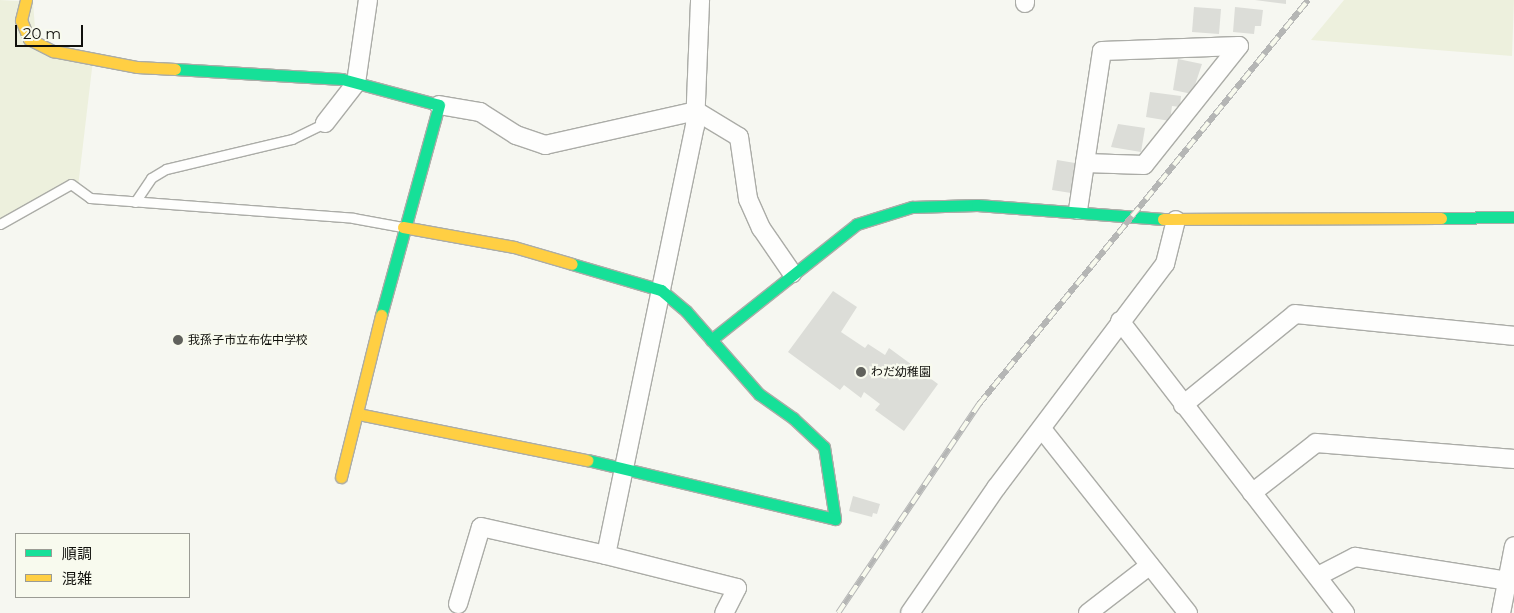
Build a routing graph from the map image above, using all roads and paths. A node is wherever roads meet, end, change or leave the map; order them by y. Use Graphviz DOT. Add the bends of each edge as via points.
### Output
graph roads {
  1 [pos="26,0"];
  2 [pos="368,0"];
  3 [pos="700,0"];
  4 [pos="356,83"];
  5 [pos="439,105"];
  6 [pos="696,111"];
  7 [pos="325,123"];
  8 [pos="1085,163"];
  9 [pos="136,202"];
  10 [pos="1078,210"];
  11 [pos="1514,217"];
  12 [pos="1176,220"];
  13 [pos="0,224"];
  14 [pos="403,227"];
  15 [pos="792,273"];
  16 [pos="661,290"];
  17 [pos="1120,322"];
  18 [pos="1514,336"];
  19 [pos="712,340"];
  20 [pos="1183,405"];
  21 [pos="358,414"];
  22 [pos="1042,429"];
  23 [pos="1514,459"];
  24 [pos="624,467"];
  25 [pos="341,477"];
  26 [pos="1252,493"];
  27 [pos="1514,546"];
  28 [pos="606,556"];
  29 [pos="1150,565"];
  30 [pos="1318,576"];
  31 [pos="1511,581"];
  32 [pos="458,604"];
  33 [pos="724,613"];
  34 [pos="910,613"];
  35 [pos="1088,613"];
  36 [pos="1188,613"];
  37 [pos="1345,613"];
  38 [pos="1501,613"];
  1 -- 4 [label="street" via="21,20 29,39 53,51 137,67 342,79"];
  2 -- 4 [label="street"];
  3 -- 6 [label="street"];
  4 -- 5 [label="street"];
  4 -- 7 [label="street"];
  5 -- 6 [label="street" via="480,112 516,135 545,145"];
  5 -- 14 [label="street"];
  6 -- 15 [label="street" via="739,137 748,199 761,228"];
  6 -- 16 [label="street" via="696,126"];
  7 -- 9 [label="lane" via="292,139 166,169 151,178"];
  8 -- 8 [label="street" via="1102,51 1239,46 1144,165"];
  8 -- 10 [label="street"];
  9 -- 13 [label="lane" via="90,198 71,184"];
  9 -- 14 [label="lane" via="353,218"];
  10 -- 12 [label="street"];
  10 -- 15 [label="street" via="978,205 912,207 857,224"];
  11 -- 12 [label="street"];
  12 -- 17 [label="street" via="1165,264"];
  14 -- 16 [label="street" via="514,247"];
  14 -- 21 [label="street"];
  15 -- 19 [label="street"];
  16 -- 19 [label="street" via="686,311"];
  16 -- 24 [label="street"];
  17 -- 20 [label="street"];
  17 -- 22 [label="street"];
  18 -- 20 [label="street" via="1295,314"];
  19 -- 24 [label="street" via="759,394 793,418 824,447 835,519"];
  20 -- 26 [label="street"];
  21 -- 24 [label="street"];
  21 -- 25 [label="street"];
  22 -- 29 [label="street"];
  22 -- 34 [label="street" via="996,488"];
  23 -- 26 [label="street" via="1316,443"];
  24 -- 28 [label="street"];
  26 -- 30 [label="street"];
  27 -- 31 [label="street"];
  28 -- 32 [label="street" via="480,527"];
  28 -- 33 [label="street" via="737,588"];
  29 -- 35 [label="street"];
  29 -- 36 [label="street"];
  30 -- 31 [label="street" via="1355,557"];
  30 -- 37 [label="street"];
  31 -- 38 [label="street"];
}
